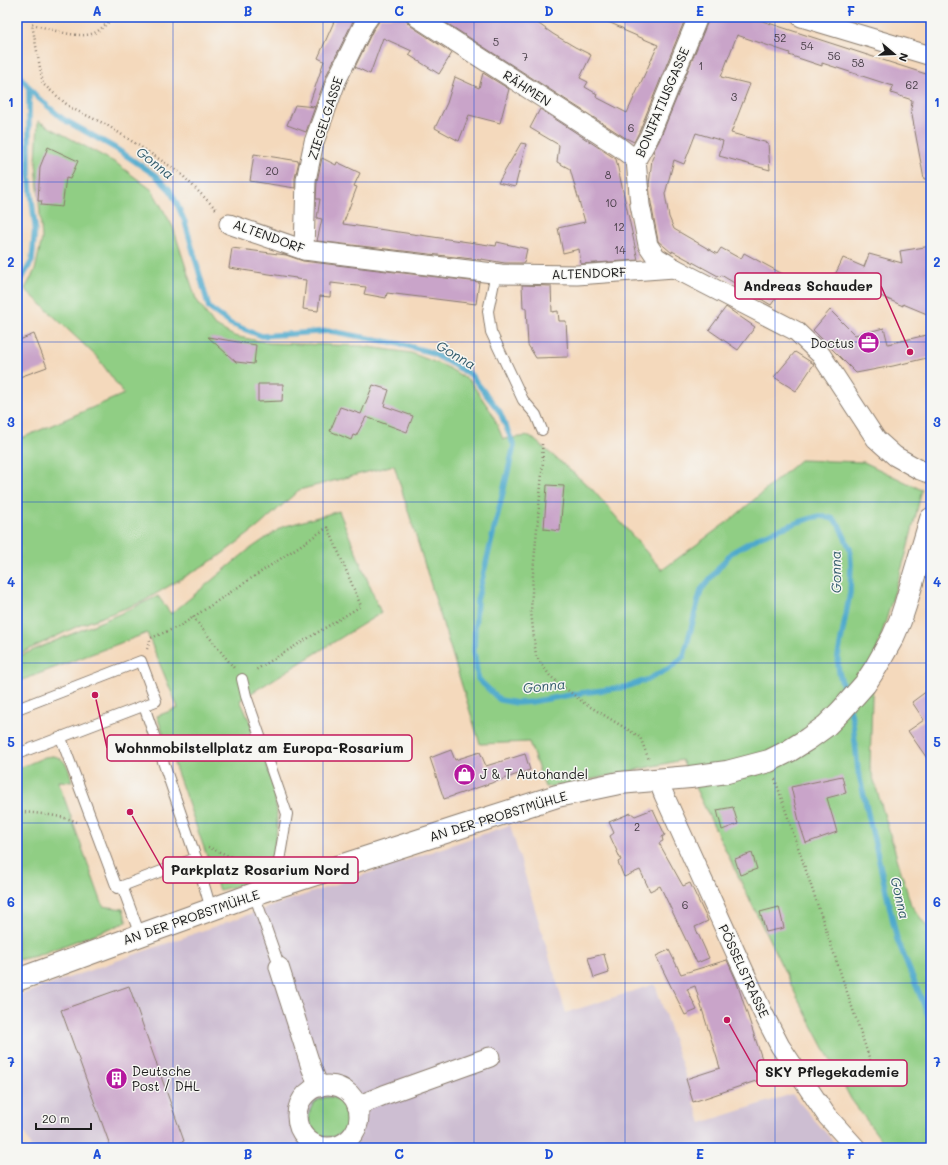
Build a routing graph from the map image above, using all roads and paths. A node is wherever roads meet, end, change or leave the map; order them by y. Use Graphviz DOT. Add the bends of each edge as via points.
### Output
graph roads {
  1 [pos="114,17"];
  2 [pos="369,17"];
  3 [pos="417,17"];
  4 [pos="698,17"];
  5 [pos="801,17"];
  6 [pos="931,56"];
  7 [pos="636,160"];
  8 [pos="229,224"];
  9 [pos="304,250"];
  10 [pos="674,268"];
  11 [pos="496,273"];
  12 [pos="542,430"];
  13 [pos="931,474"];
  14 [pos="931,519"];
  15 [pos="193,617"];
  16 [pos="141,662"];
  17 [pos="242,679"];
  18 [pos="144,706"];
  19 [pos="17,709"];
  20 [pos="61,738"];
  21 [pos="17,754"];
  22 [pos="769,761"];
  23 [pos="658,780"];
  24 [pos="17,812"];
  25 [pos="97,835"];
  26 [pos="190,840"];
  27 [pos="196,858"];
  28 [pos="263,870"];
  29 [pos="284,875"];
  30 [pos="122,886"];
  31 [pos="254,894"];
  32 [pos="211,909"];
  33 [pos="140,935"];
  34 [pos="279,967"];
  35 [pos="17,980"];
  36 [pos="490,1057"];
  37 [pos="873,1069"];
  38 [pos="319,1087"];
  39 [pos="357,1106"];
  40 [pos="311,1146"];
  41 [pos="856,1148"];
  1 -- 8 [label="path, ALTENDORF" via="94,33 80,35 32,24 43,84 71,108 107,125 179,172"];
  2 -- 9 [label="street, ZIEGELGASSE" via="337,79 314,142 306,180"];
  3 -- 7 [label="street, RÄHMEN"];
  4 -- 7 [label="street, BONIFATIUSGASSE" via="649,137"];
  5 -- 6 [label="street"];
  7 -- 10 [label="street, BONIFATIUSGASSE" via="640,205 648,245 656,257"];
  8 -- 9 [label="street, ALTENDORF"];
  9 -- 11 [label="street, ALTENDORF"];
  10 -- 11 [label="street, ALTENDORF" via="577,275"];
  10 -- 13 [label="street, BONIFATIUSGASSE" via="796,331 821,355 876,439 895,456"];
  11 -- 12 [label="lane" via="488,311 491,332 523,400 536,415"];
  12 -- 23 [label="path" via="543,462 531,612 536,656 550,676 584,703 640,737"];
  14 -- 22 [label="street, AN DER PROBSTMÜHLE" via="900,621 885,653 865,684 826,726 788,752"];
  15 -- 16 [label="path" via="180,626 151,638"];
  15 -- 17 [label="path"];
  15 -- 17 [label="path" via="328,527 362,606"];
  16 -- 18 [label="lane" via="156,701"];
  16 -- 19 [label="lane"];
  17 -- 29 [label="lane" via="287,814 279,861"];
  18 -- 20 [label="lane"];
  18 -- 26 [label="lane"];
  20 -- 21 [label="lane"];
  20 -- 25 [label="lane"];
  22 -- 23 [label="street, AN DER PROBSTMÜHLE" via="709,775"];
  22 -- 37 [label="path"];
  23 -- 31 [label="street, AN DER PROBSTMÜHLE" via="619,783 557,796"];
  23 -- 41 [label="street, PÖSSELSTRASSE" via="780,1046 827,1116"];
  24 -- 25 [label="path" via="32,812 69,819"];
  25 -- 30 [label="lane" via="117,888"];
  26 -- 27 [label="lane"];
  26 -- 28 [label="path"];
  27 -- 30 [label="lane"];
  27 -- 32 [label="lane"];
  30 -- 33 [label="lane"];
  31 -- 32 [label="street, AN DER PROBSTMÜHLE"];
  31 -- 34 [label="lane"];
  32 -- 33 [label="street, AN DER PROBSTMÜHLE"];
  33 -- 35 [label="street, AN DER PROBSTMÜHLE"];
  34 -- 38 [label="street"];
  36 -- 39 [label="street"];
  38 -- 39 [label="street" via="339,1087 350,1094"];
  38 -- 40 [label="street" via="303,1098 297,1116 299,1129"];
  39 -- 40 [label="street" via="358,1125 348,1140 330,1147"];
}
